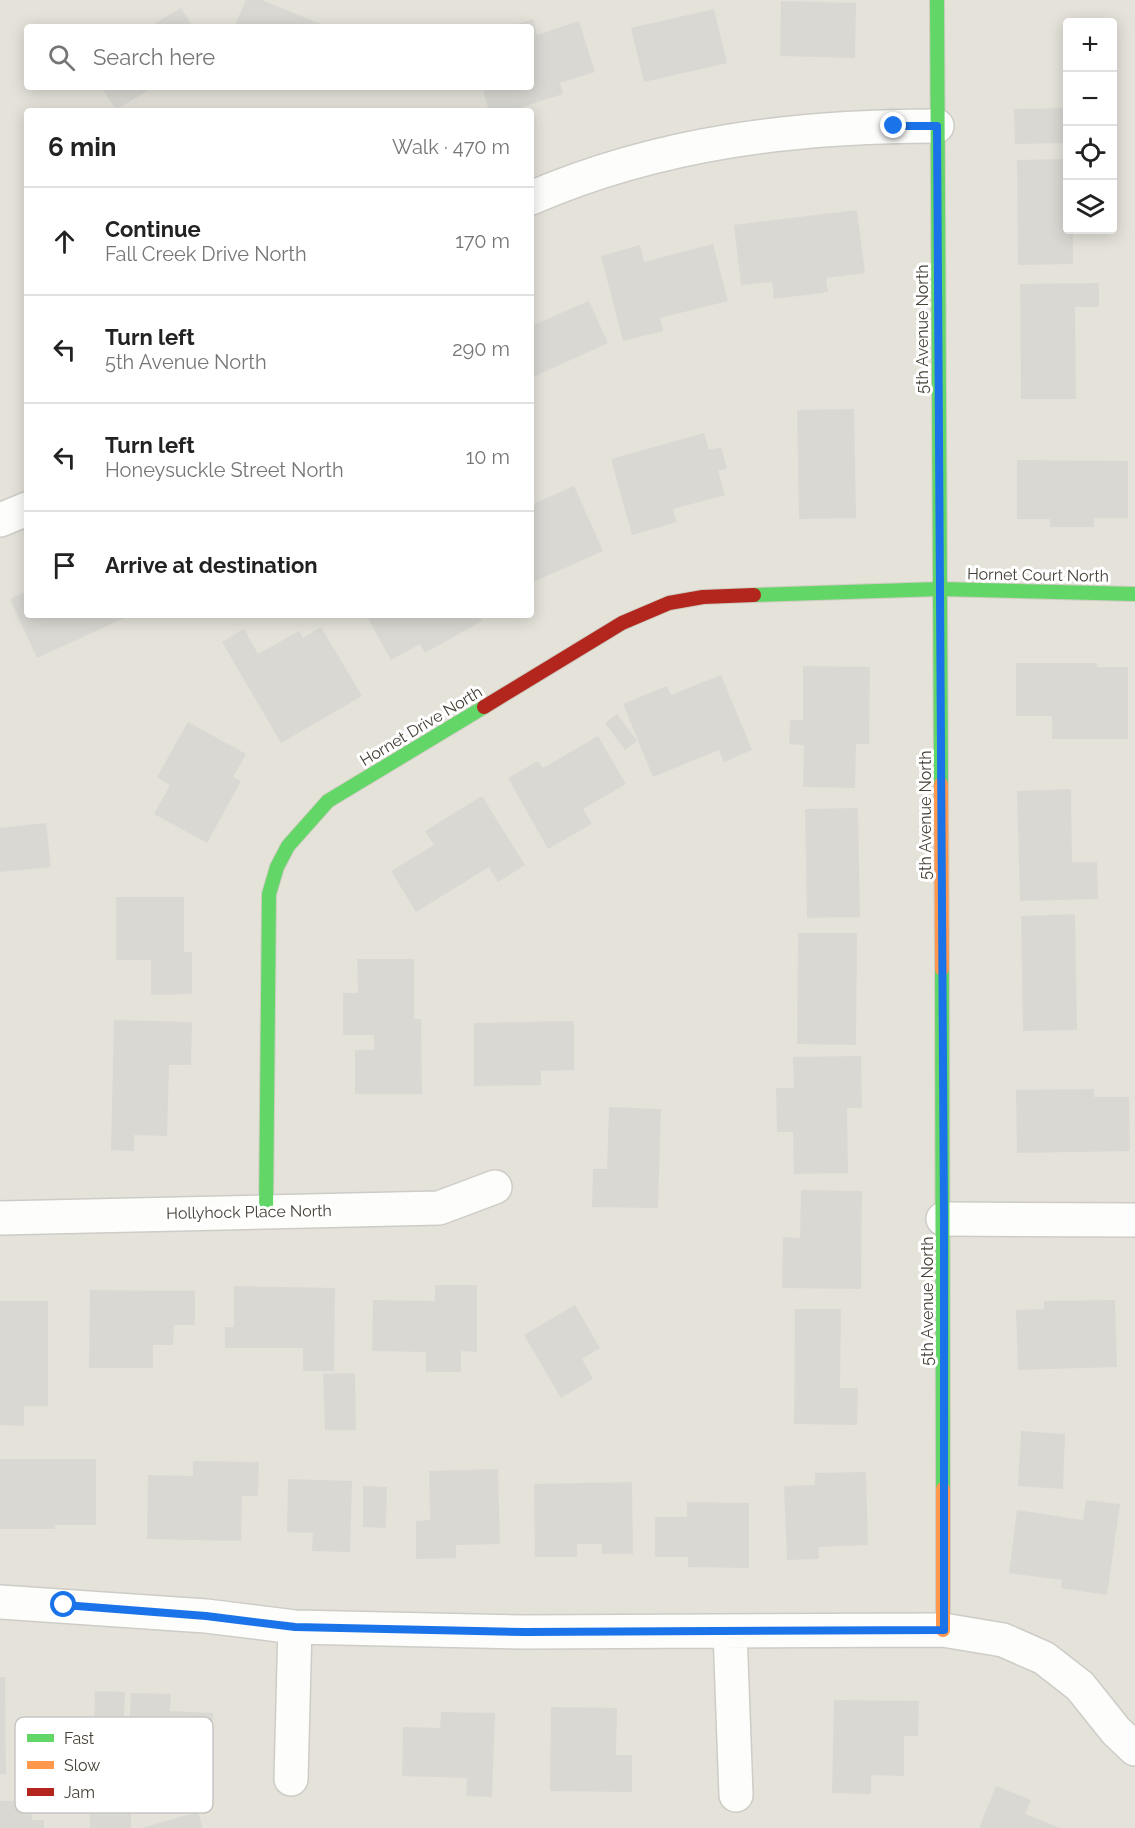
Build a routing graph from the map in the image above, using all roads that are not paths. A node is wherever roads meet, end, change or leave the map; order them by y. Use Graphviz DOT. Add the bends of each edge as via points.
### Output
graph roads {
  1 [pos="937,0"];
  2 [pos="937,126"];
  3 [pos="534,197"];
  4 [pos="24,510"];
  5 [pos="0,520"];
  6 [pos="940,589"];
  7 [pos="1135,594"];
  8 [pos="495,1187"];
  9 [pos="266,1212"];
  10 [pos="0,1218"];
  11 [pos="944,1219"];
  12 [pos="1135,1220"];
  13 [pos="0,1602"];
  14 [pos="295,1627"];
  15 [pos="944,1630"];
  16 [pos="730,1631"];
  17 [pos="1135,1749"];
  18 [pos="291,1779"];
  19 [pos="736,1795"];
  1 -- 2 [label="street, 5th Avenue North"];
  2 -- 3 [label="street" via="819,129 754,137 671,152 567,182"];
  2 -- 6 [label="street, 5th Avenue North"];
  4 -- 5 [label="street"];
  6 -- 7 [label="street, Hornet Court North"];
  6 -- 9 [label="street, Hornet Drive North" via="703,597 650,609 328,801 288,846 268,894"];
  6 -- 11 [label="street, 5th Avenue North"];
  8 -- 9 [label="street, Hollyhock Place North" via="439,1208"];
  9 -- 10 [label="street, Hollyhock Place North"];
  11 -- 12 [label="street"];
  11 -- 15 [label="street, 5th Avenue North"];
  13 -- 14 [label="street" via="206,1616"];
  14 -- 16 [label="street"];
  14 -- 18 [label="street"];
  15 -- 16 [label="street"];
  15 -- 17 [label="street" via="1003,1640 1044,1658 1080,1686"];
  16 -- 19 [label="street"];
}
